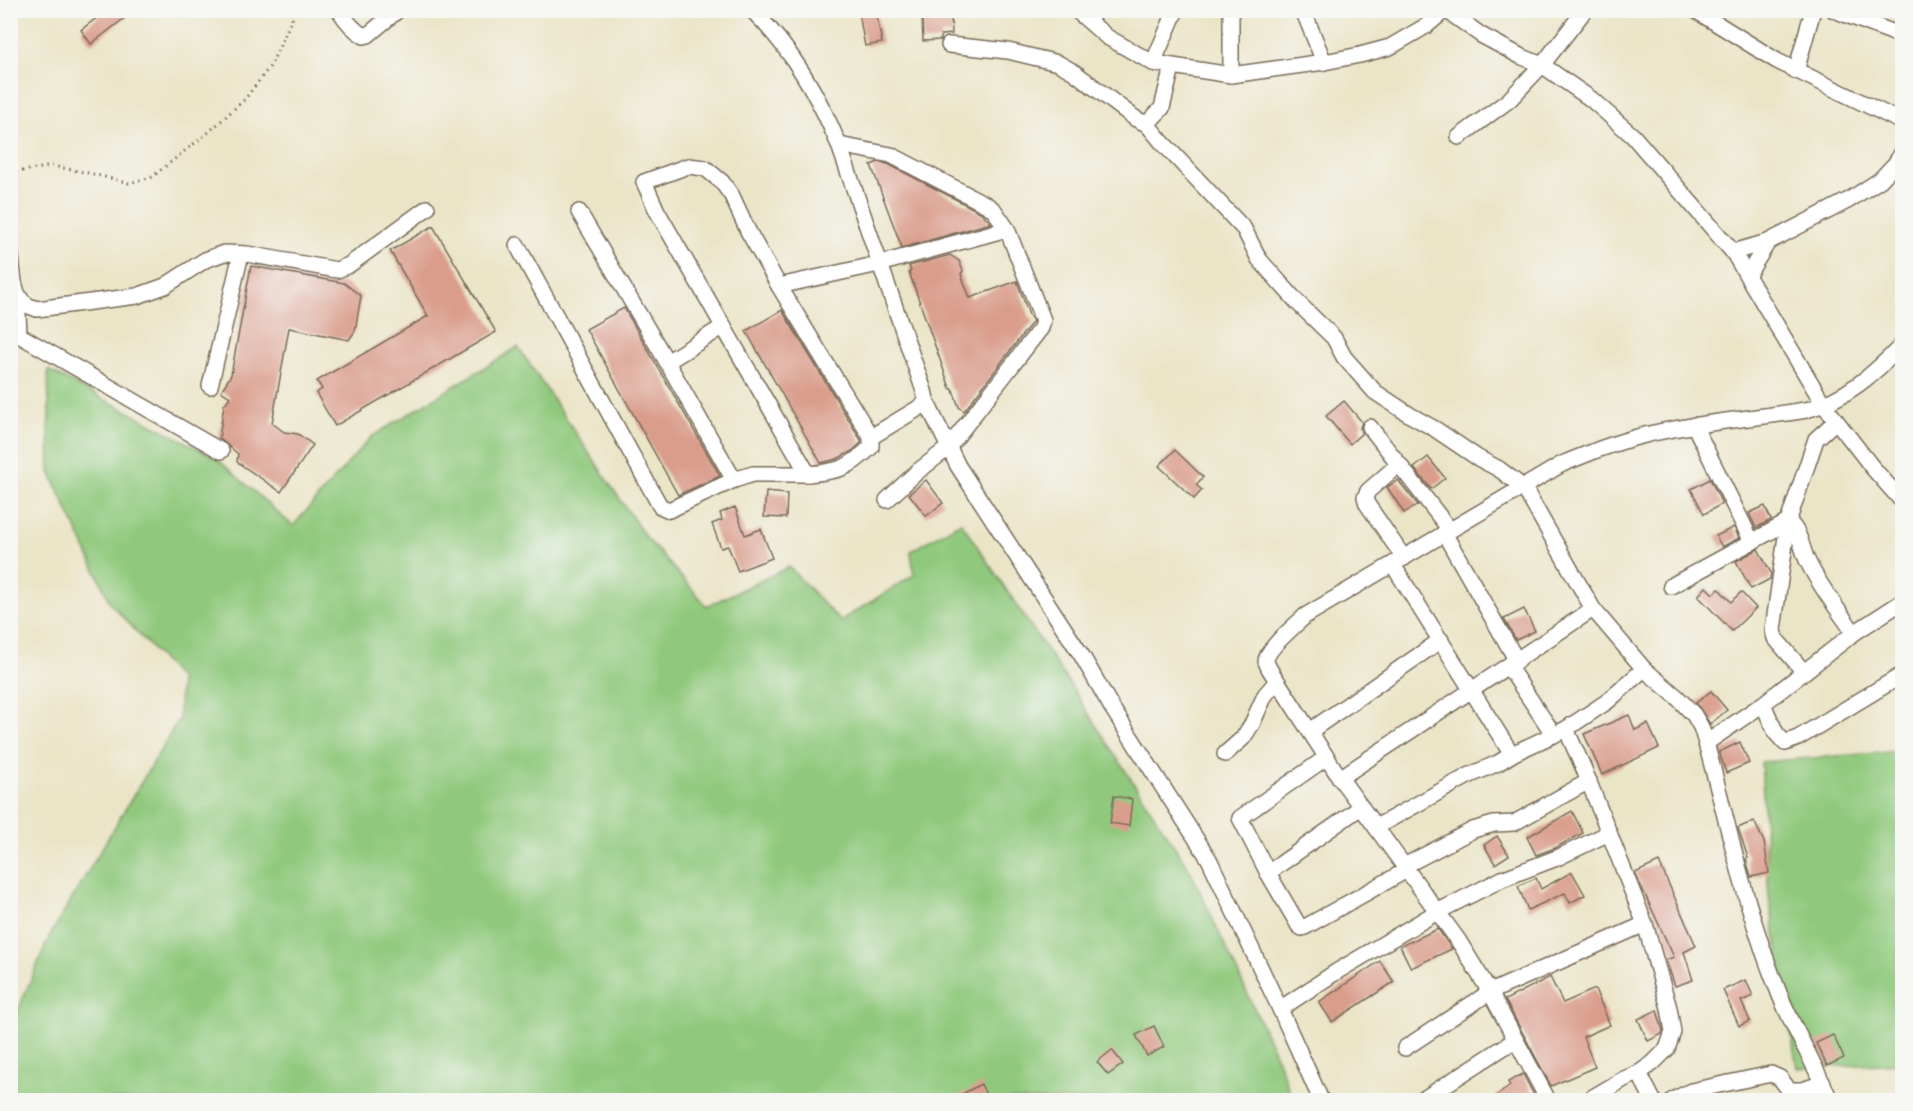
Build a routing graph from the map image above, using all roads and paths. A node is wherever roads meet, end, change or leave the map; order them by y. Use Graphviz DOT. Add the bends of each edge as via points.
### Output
graph roads {
  1 [pos="296,10"];
  2 [pos="339,10"];
  3 [pos="398,10"];
  4 [pos="752,10"];
  5 [pos="1076,10"];
  6 [pos="1176,10"];
  7 [pos="1231,10"];
  8 [pos="1303,10"];
  9 [pos="1585,10"];
  10 [pos="1695,10"];
  11 [pos="1813,10"];
  12 [pos="1834,10"];
  13 [pos="1441,12"];
  14 [pos="1902,36"];
  15 [pos="949,45"];
  16 [pos="1324,62"];
  17 [pos="1153,63"];
  18 [pos="1542,65"];
  19 [pos="1172,67"];
  20 [pos="1796,71"];
  21 [pos="1231,75"];
  22 [pos="1902,122"];
  23 [pos="1147,124"];
  24 [pos="1459,137"];
  25 [pos="839,145"];
  26 [pos="1902,153"];
  27 [pos="10,173"];
  28 [pos="427,208"];
  29 [pos="579,212"];
  30 [pos="1007,229"];
  31 [pos="1768,242"];
  32 [pos="517,245"];
  33 [pos="10,249"];
  34 [pos="1733,252"];
  35 [pos="241,254"];
  36 [pos="879,264"];
  37 [pos="1747,276"];
  38 [pos="779,286"];
  39 [pos="17,293"];
  40 [pos="724,326"];
  41 [pos="1902,345"];
  42 [pos="667,362"];
  43 [pos="210,386"];
  44 [pos="927,403"];
  45 [pos="1824,405"];
  46 [pos="1836,421"];
  47 [pos="1694,425"];
  48 [pos="1370,427"];
  49 [pos="871,437"];
  50 [pos="948,448"];
  51 [pos="221,451"];
  52 [pos="1400,464"];
  53 [pos="808,474"];
  54 [pos="734,480"];
  55 [pos="1524,488"];
  56 [pos="887,500"];
  57 [pos="1902,501"];
  58 [pos="1788,522"];
  59 [pos="1448,531"];
  60 [pos="1752,542"];
  61 [pos="1399,561"];
  62 [pos="1671,586"];
  63 [pos="1902,602"];
  64 [pos="1593,609"];
  65 [pos="1854,633"];
  66 [pos="1441,640"];
  67 [pos="1512,663"];
  68 [pos="1644,669"];
  69 [pos="1804,672"];
  70 [pos="1902,675"];
  71 [pos="1277,681"];
  72 [pos="1472,690"];
  73 [pos="1763,704"];
  74 [pos="1310,731"];
  75 [pos="1560,732"];
  76 [pos="1706,743"];
  77 [pos="1514,753"];
  78 [pos="1225,754"];
  79 [pos="1327,757"];
  80 [pos="1340,778"];
  81 [pos="1588,781"];
  82 [pos="1361,807"];
  83 [pos="1376,827"];
  84 [pos="1609,833"];
  85 [pos="1405,868"];
  86 [pos="1268,873"];
  87 [pos="1437,912"];
  88 [pos="1645,924"];
  89 [pos="1490,992"];
  90 [pos="1280,1009"];
  91 [pos="1515,1040"];
  92 [pos="1405,1048"];
  93 [pos="1639,1073"];
  94 [pos="1823,1083"];
  95 [pos="1321,1101"];
  96 [pos="1422,1101"];
  97 [pos="1548,1101"];
  98 [pos="1588,1101"];
  99 [pos="1653,1101"];
  100 [pos="1673,1101"];
  101 [pos="1830,1101"];
  1 -- 27 [label="path" via="271,65 245,99 152,177 129,183 53,166"];
  2 -- 3 [label="street" via="364,36"];
  4 -- 25 [label="street" via="798,65"];
  5 -- 17 [label="street" via="1107,36"];
  6 -- 17 [label="street"];
  7 -- 21 [label="street"];
  8 -- 16 [label="street"];
  9 -- 18 [label="street"];
  10 -- 20 [label="street"];
  11 -- 20 [label="street"];
  12 -- 14 [label="street"];
  13 -- 16 [label="street" via="1426,26 1390,47"];
  13 -- 18 [label="street"];
  15 -- 23 [label="street" via="1008,51 1058,63"];
  16 -- 21 [label="street"];
  17 -- 19 [label="street"];
  18 -- 24 [label="street" via="1509,100"];
  18 -- 34 [label="street" via="1591,99 1633,136"];
  19 -- 21 [label="street"];
  19 -- 23 [label="street" via="1162,108"];
  20 -- 22 [label="street"];
  23 -- 55 [label="street" via="1244,229 1259,259 1334,338 1344,357 1376,392"];
  25 -- 30 [label="street" via="891,155 987,205"];
  25 -- 36 [label="street"];
  26 -- 31 [label="street" via="1880,180"];
  28 -- 35 [label="street" via="337,270"];
  29 -- 42 [label="street"];
  30 -- 36 [label="street"];
  30 -- 50 [label="street" via="1043,320 1041,328"];
  31 -- 34 [label="street"];
  31 -- 37 [label="street"];
  32 -- 54 [label="street" via="660,506 669,510"];
  33 -- 39 [label="street"];
  34 -- 37 [label="street"];
  35 -- 39 [label="street" via="224,253 205,260 165,286 137,296 37,309 22,301"];
  35 -- 43 [label="street"];
  36 -- 38 [label="street"];
  36 -- 44 [label="street"];
  37 -- 45 [label="street"];
  38 -- 40 [label="street" via="732,196 705,168 688,166 644,183"];
  38 -- 49 [label="street"];
  39 -- 51 [label="street" via="19,335"];
  40 -- 42 [label="street"];
  40 -- 53 [label="street"];
  41 -- 45 [label="street" via="1859,384"];
  42 -- 54 [label="street"];
  44 -- 49 [label="street"];
  44 -- 50 [label="street"];
  45 -- 46 [label="street"];
  45 -- 47 [label="street"];
  46 -- 57 [label="street"];
  46 -- 58 [label="street" via="1816,440"];
  47 -- 55 [label="street" via="1605,446 1562,464"];
  47 -- 60 [label="street"];
  48 -- 52 [label="street"];
  49 -- 53 [label="street" via="871,447 858,459 837,471"];
  50 -- 56 [label="street"];
  50 -- 90 [label="street" via="1198,839"];
  52 -- 59 [label="street"];
  52 -- 61 [label="street" via="1365,497"];
  53 -- 54 [label="street" via="753,474"];
  55 -- 59 [label="street"];
  55 -- 64 [label="street"];
  58 -- 60 [label="street"];
  58 -- 65 [label="street" via="1796,530 1810,566"];
  58 -- 69 [label="street" via="1773,630 1775,638"];
  59 -- 61 [label="street"];
  59 -- 67 [label="street"];
  60 -- 62 [label="street"];
  61 -- 66 [label="street"];
  61 -- 71 [label="street" via="1305,616 1281,639 1266,659"];
  63 -- 65 [label="street"];
  64 -- 67 [label="street"];
  64 -- 68 [label="street"];
  65 -- 69 [label="street"];
  66 -- 72 [label="street"];
  66 -- 74 [label="street"];
  67 -- 72 [label="street"];
  67 -- 75 [label="street"];
  68 -- 75 [label="street" via="1608,701"];
  68 -- 76 [label="street" via="1694,715"];
  69 -- 73 [label="street"];
  70 -- 73 [label="street" via="1785,743"];
  71 -- 74 [label="street"];
  71 -- 78 [label="street" via="1265,695 1243,738"];
  72 -- 77 [label="street"];
  72 -- 80 [label="street"];
  73 -- 76 [label="street"];
  74 -- 79 [label="street"];
  75 -- 77 [label="street"];
  75 -- 81 [label="street"];
  76 -- 94 [label="street" via="1754,922 1779,993"];
  77 -- 83 [label="street"];
  79 -- 80 [label="street"];
  79 -- 86 [label="street" via="1240,818"];
  80 -- 82 [label="street"];
  81 -- 84 [label="street"];
  81 -- 85 [label="street" via="1514,823 1473,830"];
  82 -- 83 [label="street"];
  82 -- 86 [label="street"];
  83 -- 85 [label="street"];
  84 -- 87 [label="street"];
  84 -- 88 [label="street"];
  85 -- 86 [label="street" via="1302,928"];
  85 -- 87 [label="street"];
  87 -- 89 [label="street"];
  87 -- 90 [label="street"];
  88 -- 89 [label="street"];
  88 -- 93 [label="street" via="1673,1032 1667,1049"];
  89 -- 91 [label="street"];
  89 -- 92 [label="street"];
  90 -- 95 [label="street"];
  91 -- 96 [label="street"];
  91 -- 97 [label="street"];
  93 -- 98 [label="street"];
  93 -- 99 [label="street"];
  94 -- 100 [label="street" via="1789,1090 1771,1074 1691,1091"];
  94 -- 101 [label="street"];
}
